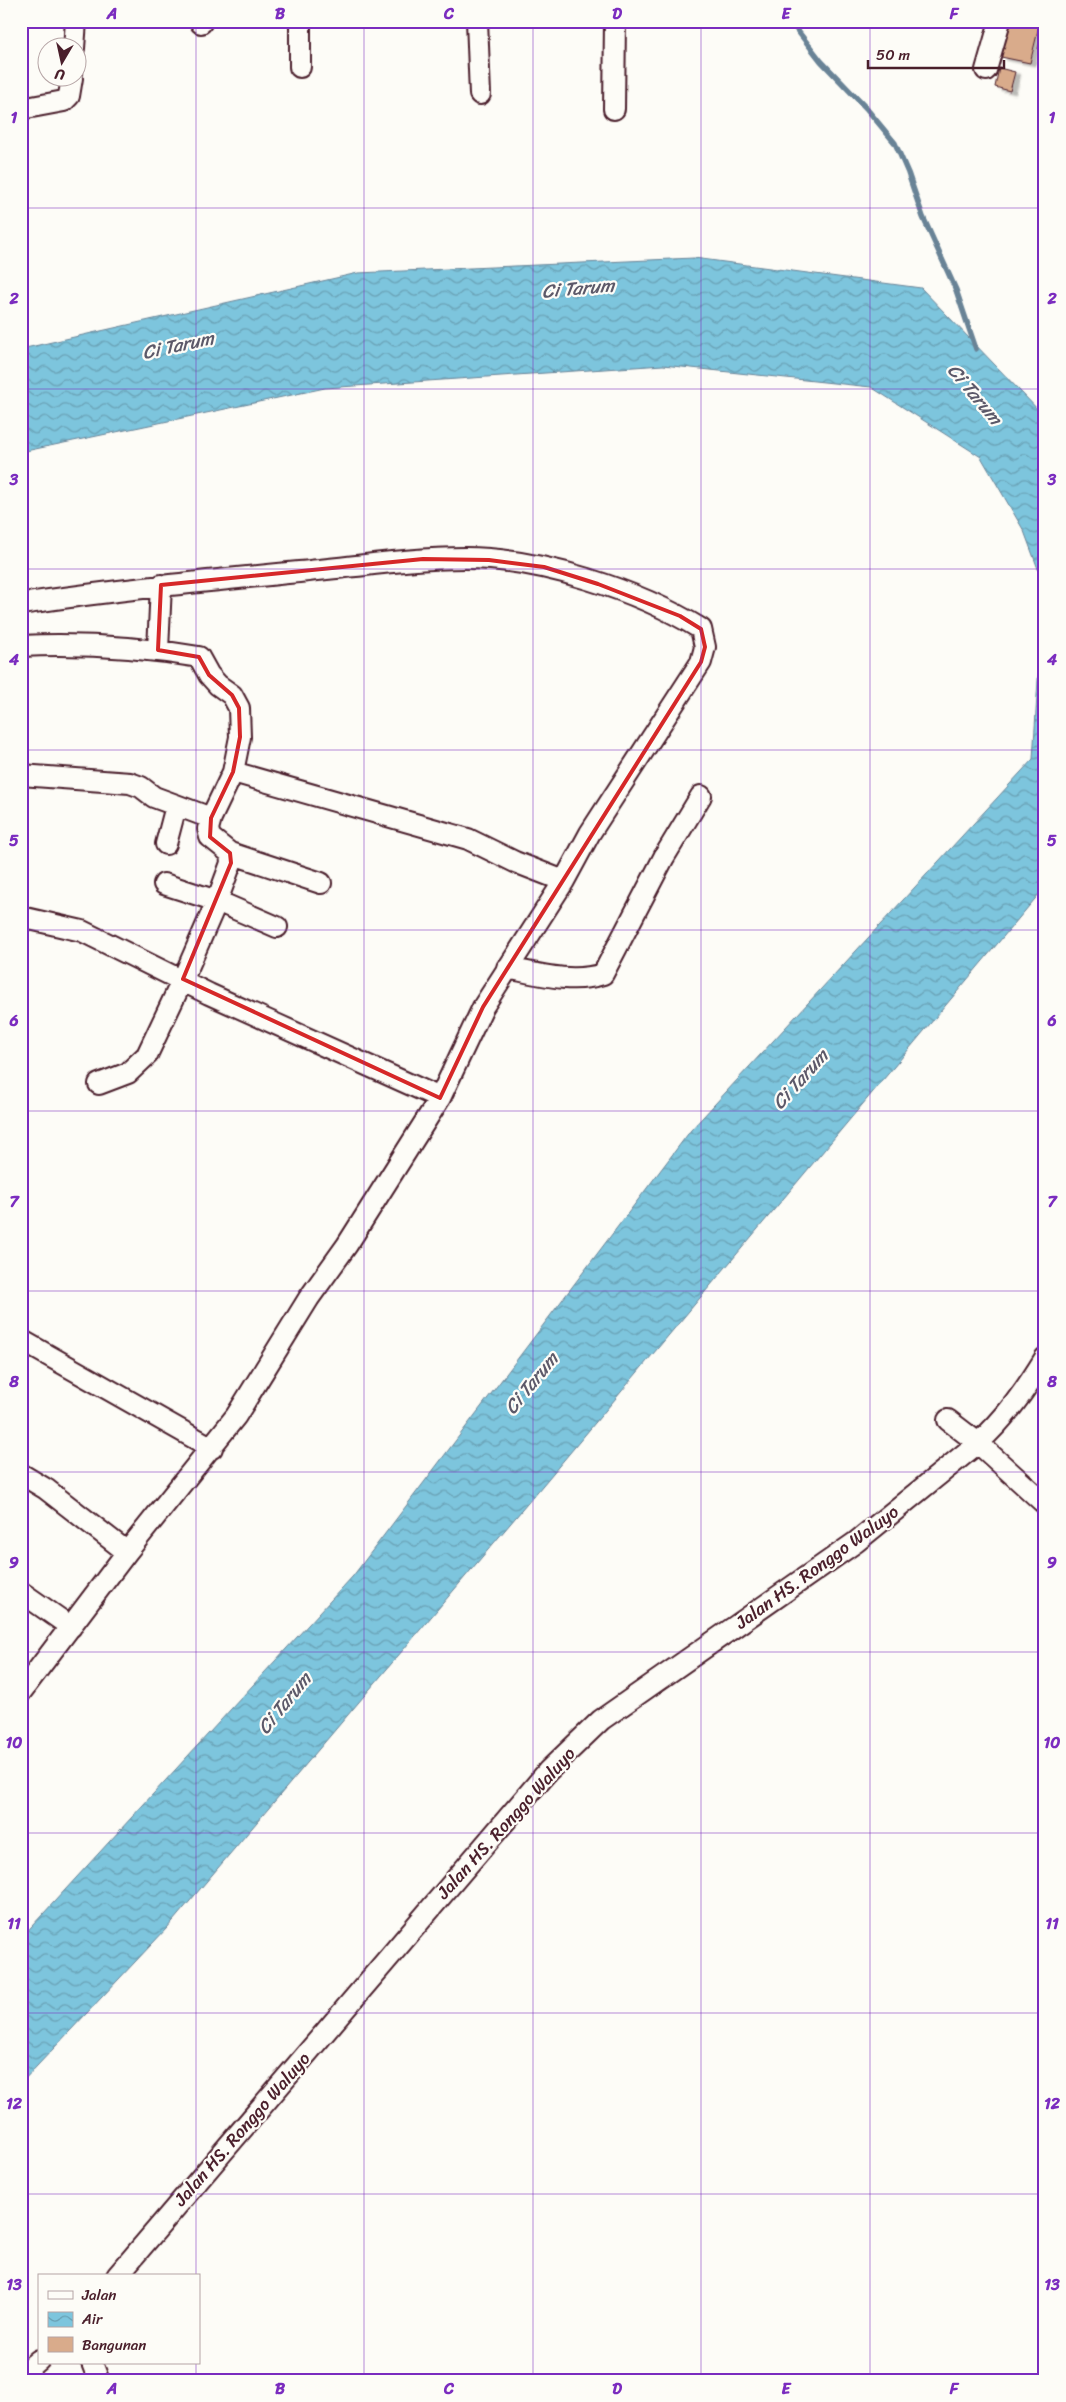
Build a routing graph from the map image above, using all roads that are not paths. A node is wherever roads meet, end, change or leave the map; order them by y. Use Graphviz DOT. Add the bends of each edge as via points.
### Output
graph roads {
  1 [pos="76,21"];
  2 [pos="300,21"];
  3 [pos="477,21"];
  4 [pos="615,21"];
  5 [pos="1000,21"];
  6 [pos="75,38"];
  7 [pos="300,67"];
  8 [pos="986,70"];
  9 [pos="70,88"];
  10 [pos="480,94"];
  11 [pos="21,109"];
  12 [pos="614,109"];
  13 [pos="161,585"];
  14 [pos="21,604"];
  15 [pos="21,646"];
  16 [pos="158,650"];
  17 [pos="233,772"];
  18 [pos="21,775"];
  19 [pos="701,796"];
  20 [pos="176,806"];
  21 [pos="211,818"];
  22 [pos="166,844"];
  23 [pos="230,854"];
  24 [pos="564,881"];
  25 [pos="321,883"];
  26 [pos="164,884"];
  27 [pos="217,902"];
  28 [pos="21,917"];
  29 [pos="277,928"];
  30 [pos="507,968"];
  31 [pos="183,979"];
  32 [pos="99,1084"];
  33 [pos="440,1098"];
  34 [pos="21,1340"];
  35 [pos="1045,1358"];
  36 [pos="948,1420"];
  37 [pos="978,1443"];
  38 [pos="212,1448"];
  39 [pos="21,1474"];
  40 [pos="1044,1502"];
  41 [pos="127,1552"];
  42 [pos="21,1592"];
  43 [pos="71,1627"];
  44 [pos="21,1692"];
  45 [pos="119,2274"];
  46 [pos="38,2361"];
  47 [pos="92,2364"];
  48 [pos="21,2375"];
  49 [pos="99,2381"];
  1 -- 6 [label="street"];
  2 -- 7 [label="street"];
  3 -- 10 [label="street"];
  4 -- 12 [label="street"];
  5 -- 8 [label="street"];
  9 -- 11 [label="street" via="64,101"];
  13 -- 14 [label="street"];
  13 -- 16 [label="street"];
  13 -- 24 [label="street" via="370,564 489,560 544,567 598,584 680,616 701,629 705,647 701,662 590,832"];
  15 -- 16 [label="street" via="68,644"];
  16 -- 17 [label="street" via="199,657 209,675 232,695 239,708 240,737"];
  17 -- 21 [label="street"];
  17 -- 24 [label="street" via="468,839"];
  18 -- 20 [label="street" via="130,783"];
  19 -- 30 [label="street" via="664,857 603,974 592,978 569,978"];
  20 -- 21 [label="street"];
  20 -- 22 [label="street"];
  21 -- 23 [label="street" via="210,838"];
  23 -- 25 [label="street"];
  23 -- 27 [label="street" via="231,863"];
  24 -- 30 [label="street"];
  26 -- 27 [label="street"];
  27 -- 29 [label="street"];
  27 -- 31 [label="street"];
  28 -- 31 [label="street" via="82,931"];
  30 -- 33 [label="street" via="483,1007"];
  31 -- 32 [label="street" via="147,1055 128,1073"];
  31 -- 33 [label="street" via="209,994"];
  33 -- 38 [label="street" via="347,1246 309,1298 236,1416"];
  34 -- 38 [label="street"];
  35 -- 37 [label="street, Jalan HS. Ronggo Waluyo" via="1025,1391"];
  36 -- 37 [label="street"];
  37 -- 40 [label="street"];
  37 -- 45 [label="street, Jalan HS. Ronggo Waluyo" via="856,1542 601,1720 548,1771"];
  38 -- 41 [label="street"];
  39 -- 41 [label="street"];
  41 -- 43 [label="street"];
  42 -- 43 [label="street"];
  43 -- 44 [label="street"];
  46 -- 48 [label="street"];
  47 -- 49 [label="street"];
}
